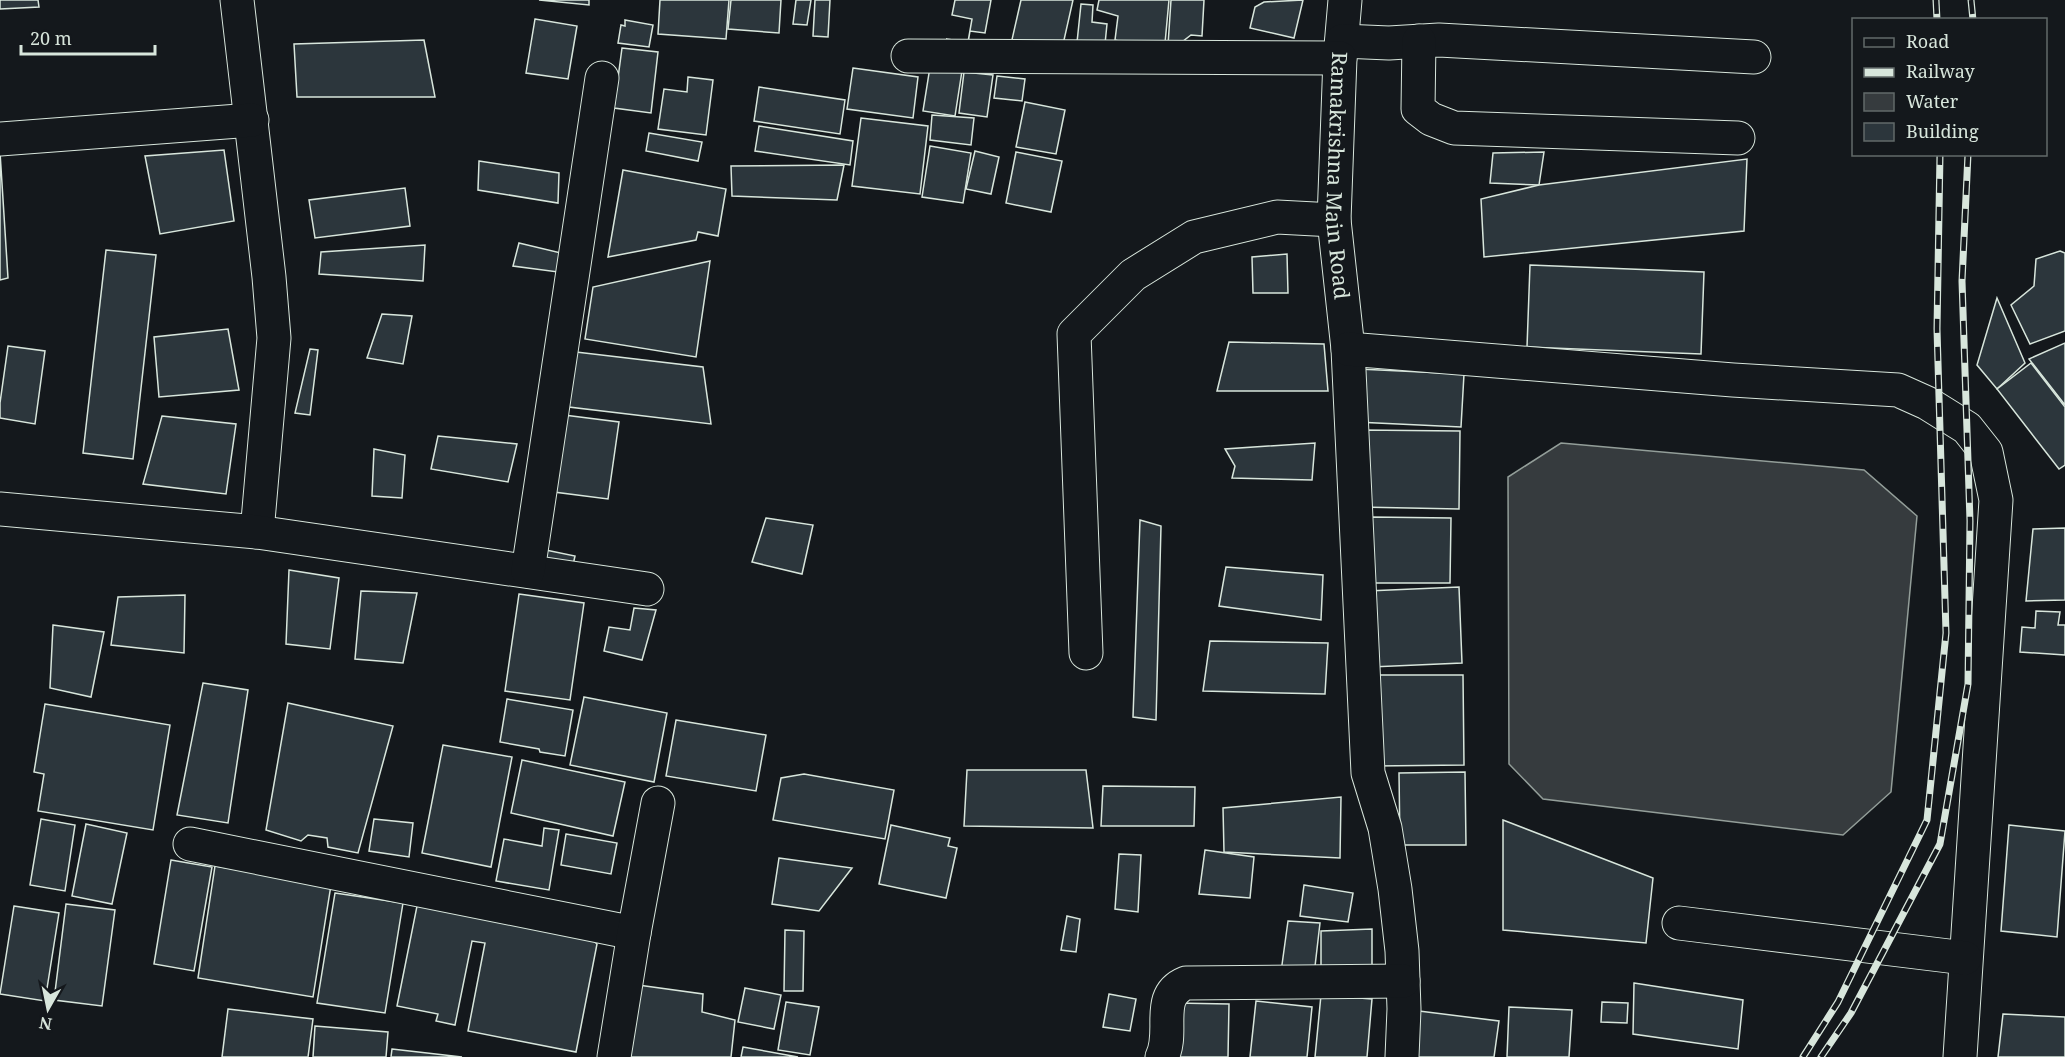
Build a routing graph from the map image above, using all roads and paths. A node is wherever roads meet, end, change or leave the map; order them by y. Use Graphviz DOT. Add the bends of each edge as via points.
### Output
graph roads {
  1 [pos="237,0"];
  2 [pos="1345,0"];
  3 [pos="1419,41"];
  4 [pos="1341,49"];
  5 [pos="908,56"];
  6 [pos="1754,57"];
  7 [pos="602,78"];
  8 [pos="252,120"];
  9 [pos="1738,138"];
  10 [pos="0,139"];
  11 [pos="1334,220"];
  12 [pos="1348,349"];
  13 [pos="0,509"];
  14 [pos="257,532"];
  15 [pos="528,571"];
  16 [pos="648,589"];
  17 [pos="1086,653"];
  18 [pos="658,803"];
  19 [pos="190,844"];
  20 [pos="1679,922"];
  21 [pos="634,933"];
  22 [pos="1965,958"];
  23 [pos="1403,981"];
  24 [pos="614,1057"];
  25 [pos="1162,1057"];
  26 [pos="1402,1057"];
  27 [pos="1960,1057"];
  1 -- 8 [label="street"];
  2 -- 4 [label="street, Ramakrishna Main Road"];
  3 -- 4 [label="street"];
  3 -- 6 [label="street"];
  3 -- 9 [label="street" via="1418,109 1454,129"];
  4 -- 5 [label="street"];
  4 -- 11 [label="street, Ramakrishna Main Road"];
  7 -- 15 [label="street"];
  8 -- 10 [label="street"];
  8 -- 14 [label="street" via="274,338"];
  11 -- 12 [label="street, Ramakrishna Main Road"];
  11 -- 17 [label="street" via="1277,217 1194,237 1133,275 1074,334"];
  12 -- 22 [label="street" via="1898,390 1966,428 1986,452 1996,500"];
  12 -- 23 [label="street, Ramakrishna Main Road" via="1368,773 1385,828"];
  13 -- 14 [label="street"];
  14 -- 15 [label="street"];
  15 -- 16 [label="street"];
  18 -- 21 [label="street"];
  19 -- 21 [label="street"];
  20 -- 22 [label="street"];
  21 -- 24 [label="street"];
  22 -- 27 [label="street"];
  23 -- 25 [label="street" via="1186,983 1177,986 1168,999 1167,1044"];
  23 -- 26 [label="street, Ramakrishna Main Road"];
}
